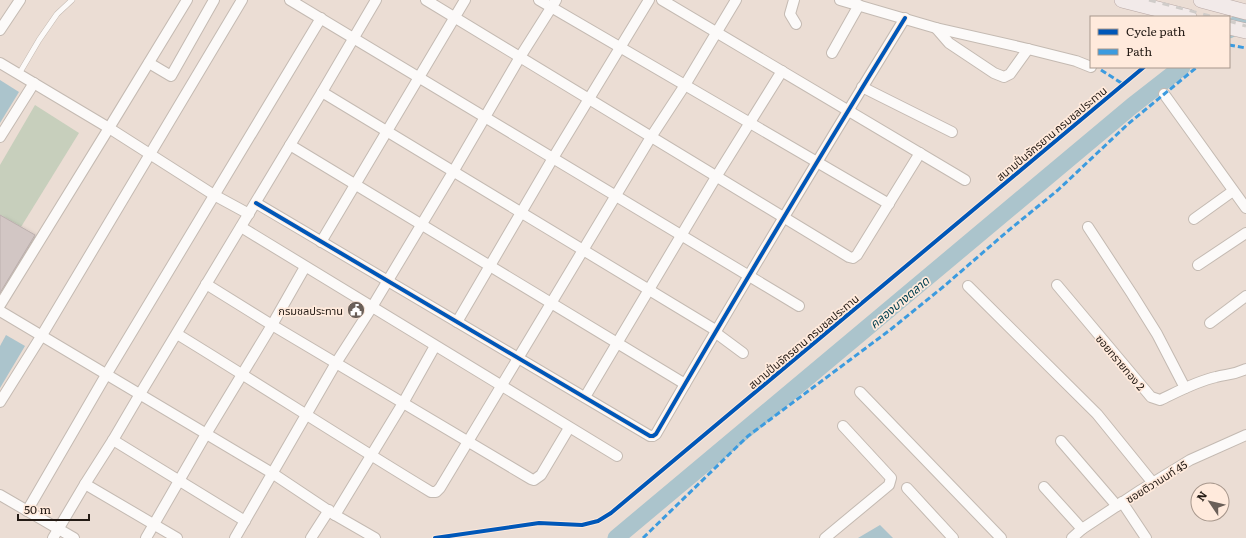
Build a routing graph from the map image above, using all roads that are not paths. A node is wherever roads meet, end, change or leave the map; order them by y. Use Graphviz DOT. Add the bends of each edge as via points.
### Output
graph roads {
  1 [pos="20,0"];
  2 [pos="72,0"];
  3 [pos="187,0"];
  4 [pos="214,0"];
  5 [pos="242,0"];
  6 [pos="290,0"];
  7 [pos="376,0"];
  8 [pos="426,0"];
  9 [pos="465,0"];
  10 [pos="539,0"];
  11 [pos="649,0"];
  12 [pos="662,0"];
  13 [pos="736,0"];
  14 [pos="794,0"];
  15 [pos="840,0"];
  16 [pos="1122,0"];
  17 [pos="1207,2"];
  18 [pos="553,4"];
  19 [pos="860,5"];
  20 [pos="1246,12"];
  21 [pos="1185,16"];
  22 [pos="454,17"];
  23 [pos="321,18"];
  24 [pos="905,18"];
  25 [pos="796,24"];
  26 [pos="1230,27"];
  27 [pos="936,28"];
  28 [pos="0,30"];
  29 [pos="717,32"];
  30 [pos="1246,32"];
  31 [pos="354,38"];
  32 [pos="621,48"];
  33 [pos="1028,49"];
  34 [pos="832,53"];
  35 [pos="520,57"];
  36 [pos="0,62"];
  37 [pos="149,63"];
  38 [pos="1090,66"];
  39 [pos="782,71"];
  40 [pos="19,74"];
  41 [pos="419,77"];
  42 [pos="34,83"];
  43 [pos="684,85"];
  44 [pos="862,87"];
  45 [pos="322,92"];
  46 [pos="1164,94"];
  47 [pos="588,99"];
  48 [pos="848,110"];
  49 [pos="485,117"];
  50 [pos="750,124"];
  51 [pos="109,128"];
  52 [pos="387,132"];
  53 [pos="952,132"];
  54 [pos="0,137"];
  55 [pos="651,137"];
  56 [pos="290,144"];
  57 [pos="920,153"];
  58 [pos="150,154"];
  59 [pos="553,158"];
  60 [pos="817,162"];
  61 [pos="453,172"];
  62 [pos="716,177"];
  63 [pos="965,180"];
  64 [pos="355,184"];
  65 [pos="1233,191"];
  66 [pos="214,195"];
  67 [pos="616,196"];
  68 [pos="256,203"];
  69 [pos="889,204"];
  70 [pos="1246,208"];
  71 [pos="521,213"];
  72 [pos="249,214"];
  73 [pos="783,217"];
  74 [pos="1194,219"];
  75 [pos="421,224"];
  76 [pos="241,227"];
  77 [pos="1088,227"];
  78 [pos="1246,233"];
  79 [pos="682,236"];
  80 [pos="321,242"];
  81 [pos="584,250"];
  82 [pos="1198,265"];
  83 [pos="489,266"];
  84 [pos="305,267"];
  85 [pos="749,276"];
  86 [pos="388,281"];
  87 [pos="206,284"];
  88 [pos="1057,285"];
  89 [pos="968,286"];
  90 [pos="649,290"];
  91 [pos="1246,296"];
  92 [pos="551,303"];
  93 [pos="0,305"];
  94 [pos="799,306"];
  95 [pos="372,307"];
  96 [pos="0,311"];
  97 [pos="457,322"];
  98 [pos="1210,323"];
  99 [pos="272,325"];
  100 [pos="717,332"];
  101 [pos="177,334"];
  102 [pos="42,335"];
  103 [pos="617,343"];
  104 [pos="435,346"];
  105 [pos="743,353"];
  106 [pos="518,358"];
  107 [pos="336,363"];
  108 [pos="1246,369"];
  109 [pos="242,374"];
  110 [pos="106,375"];
  111 [pos="685,384"];
  112 [pos="501,386"];
  113 [pos="1185,388"];
  114 [pos="860,392"];
  115 [pos="140,394"];
  116 [pos="585,397"];
  117 [pos="0,402"];
  118 [pos="403,403"];
  119 [pos="306,414"];
  120 [pos="843,426"];
  121 [pos="569,428"];
  122 [pos="206,434"];
  123 [pos="1246,435"];
  124 [pos="113,440"];
  125 [pos="1061,441"];
  126 [pos="467,442"];
  127 [pos="371,456"];
  128 [pos="617,456"];
  129 [pos="272,473"];
  130 [pos="179,480"];
  131 [pos="1153,482"];
  132 [pos="85,484"];
  133 [pos="1044,487"];
  134 [pos="907,488"];
  135 [pos="0,495"];
  136 [pos="1119,504"];
  137 [pos="27,511"];
  138 [pos="332,513"];
  139 [pos="245,521"];
  140 [pos="154,524"];
  141 [pos="60,529"];
  142 [pos="1082,529"];
  143 [pos="54,538"];
  144 [pos="74,538"];
  145 [pos="146,538"];
  146 [pos="177,538"];
  147 [pos="235,538"];
  148 [pos="311,538"];
  149 [pos="375,538"];
  150 [pos="825,538"];
  151 [pos="953,538"];
  152 [pos="1001,538"];
  153 [pos="1072,538"];
  154 [pos="1146,538"];
  1 -- 28 [label="street"];
  2 -- 40 [label="lane" via="57,14"];
  3 -- 37 [label="street"];
  4 -- 37 [label="street" via="171,76"];
  5 -- 58 [label="street"];
  6 -- 23 [label="street"];
  7 -- 31 [label="street"];
  8 -- 22 [label="street"];
  9 -- 22 [label="street"];
  10 -- 18 [label="street"];
  11 -- 32 [label="street"];
  12 -- 29 [label="street"];
  13 -- 29 [label="street"];
  14 -- 25 [label="street" via="790,14"];
  15 -- 19 [label="street"];
  16 -- 21 [label="main road"];
  17 -- 20 [label="main road"];
  18 -- 32 [label="street"];
  18 -- 35 [label="street"];
  19 -- 24 [label="street"];
  19 -- 34 [label="street"];
  22 -- 35 [label="street"];
  22 -- 41 [label="street"];
  23 -- 31 [label="street"];
  23 -- 66 [label="street"];
  24 -- 27 [label="street"];
  24 -- 44 [label="street"];
  26 -- 30 [label="main road"];
  27 -- 33 [label="street"];
  27 -- 33 [label="street" via="949,43 1004,77 1010,74"];
  29 -- 39 [label="street"];
  29 -- 43 [label="street"];
  31 -- 41 [label="street"];
  31 -- 45 [label="street"];
  32 -- 43 [label="street"];
  32 -- 47 [label="street"];
  33 -- 38 [label="street"];
  35 -- 47 [label="street"];
  35 -- 49 [label="street"];
  36 -- 40 [label="street"];
  37 -- 51 [label="street"];
  39 -- 48 [label="street"];
  39 -- 50 [label="street"];
  40 -- 42 [label="street"];
  41 -- 49 [label="street"];
  41 -- 52 [label="street"];
  42 -- 51 [label="street"];
  42 -- 54 [label="street"];
  43 -- 50 [label="street"];
  43 -- 55 [label="street"];
  44 -- 48 [label="street"];
  44 -- 53 [label="street"];
  45 -- 52 [label="street"];
  45 -- 56 [label="street"];
  46 -- 65 [label="street"];
  47 -- 55 [label="street"];
  47 -- 59 [label="street"];
  48 -- 57 [label="street"];
  48 -- 60 [label="street"];
  49 -- 59 [label="street"];
  49 -- 61 [label="street"];
  50 -- 60 [label="street"];
  50 -- 62 [label="street"];
  51 -- 58 [label="street"];
  51 -- 93 [label="street"];
  52 -- 61 [label="street"];
  52 -- 64 [label="street"];
  55 -- 62 [label="street"];
  55 -- 67 [label="street"];
  56 -- 64 [label="street"];
  56 -- 68 [label="street"];
  57 -- 63 [label="street"];
  57 -- 69 [label="street"];
  58 -- 66 [label="street"];
  58 -- 102 [label="street"];
  59 -- 67 [label="street"];
  59 -- 71 [label="street"];
  60 -- 69 [label="street"];
  60 -- 73 [label="street"];
  61 -- 71 [label="street"];
  61 -- 75 [label="street"];
  62 -- 73 [label="street"];
  62 -- 79 [label="street"];
  64 -- 75 [label="street"];
  64 -- 80 [label="street"];
  65 -- 70 [label="street"];
  65 -- 74 [label="street"];
  66 -- 72 [label="street"];
  66 -- 110 [label="street"];
  67 -- 79 [label="street"];
  67 -- 81 [label="street"];
  68 -- 72 [label="street"];
  68 -- 80 [label="street"];
  69 -- 73 [label="street" via="853,258"];
  71 -- 81 [label="street"];
  71 -- 83 [label="street"];
  72 -- 76 [label="street"];
  73 -- 85 [label="street"];
  75 -- 83 [label="street"];
  75 -- 86 [label="street"];
  76 -- 84 [label="street"];
  76 -- 87 [label="street"];
  77 -- 113 [label="street" via="1157,334"];
  78 -- 82 [label="street"];
  79 -- 85 [label="street"];
  79 -- 90 [label="street"];
  80 -- 86 [label="street"];
  81 -- 90 [label="street"];
  81 -- 92 [label="street"];
  83 -- 92 [label="street"];
  83 -- 97 [label="street"];
  84 -- 95 [label="street"];
  84 -- 99 [label="street"];
  85 -- 94 [label="street"];
  85 -- 100 [label="street"];
  86 -- 95 [label="street"];
  86 -- 97 [label="street"];
  87 -- 99 [label="street"];
  87 -- 101 [label="street"];
  88 -- 113 [label="street, ซอยทรายทอง 2" via="1151,397 1160,400"];
  89 -- 131 [label="street" via="1097,414"];
  90 -- 100 [label="street"];
  90 -- 103 [label="street"];
  91 -- 98 [label="street"];
  92 -- 103 [label="street"];
  92 -- 106 [label="street"];
  95 -- 104 [label="street"];
  95 -- 107 [label="street"];
  96 -- 102 [label="street"];
  97 -- 106 [label="street"];
  99 -- 107 [label="street"];
  99 -- 109 [label="street"];
  100 -- 105 [label="street"];
  100 -- 111 [label="street"];
  101 -- 109 [label="street"];
  101 -- 115 [label="street"];
  102 -- 110 [label="street"];
  102 -- 117 [label="street"];
  103 -- 111 [label="street"];
  103 -- 116 [label="street"];
  104 -- 112 [label="street"];
  104 -- 118 [label="street"];
  106 -- 112 [label="street"];
  106 -- 116 [label="street"];
  107 -- 118 [label="street"];
  107 -- 119 [label="street"];
  108 -- 113 [label="street, ซอยทรายทอง 2"];
  109 -- 119 [label="street"];
  109 -- 122 [label="street"];
  110 -- 115 [label="street"];
  110 -- 137 [label="street"];
  111 -- 116 [label="street" via="653,436"];
  112 -- 121 [label="street"];
  112 -- 126 [label="street"];
  114 -- 152 [label="street"];
  115 -- 122 [label="street"];
  115 -- 124 [label="street"];
  118 -- 126 [label="street"];
  118 -- 127 [label="street"];
  119 -- 127 [label="street"];
  119 -- 129 [label="street"];
  120 -- 150 [label="street" via="891,478 891,482"];
  121 -- 126 [label="street" via="541,475 534,480"];
  121 -- 128 [label="street"];
  122 -- 129 [label="street"];
  122 -- 130 [label="street"];
  123 -- 131 [label="street, ซอยติวานนท์ 45" via="1190,460"];
  124 -- 130 [label="street"];
  124 -- 132 [label="street"];
  125 -- 136 [label="street"];
  126 -- 127 [label="street" via="436,492 431,492"];
  127 -- 138 [label="street"];
  129 -- 138 [label="street"];
  129 -- 139 [label="street"];
  130 -- 139 [label="street"];
  130 -- 140 [label="street"];
  131 -- 136 [label="street, ซอยติวานนท์ 45"];
  132 -- 140 [label="street"];
  132 -- 141 [label="street"];
  133 -- 142 [label="street"];
  134 -- 151 [label="street"];
  135 -- 137 [label="street"];
  136 -- 142 [label="street, ซอยติวานนท์ 45"];
  136 -- 154 [label="street"];
  137 -- 141 [label="street"];
  138 -- 148 [label="street"];
  138 -- 149 [label="street"];
  139 -- 147 [label="street"];
  140 -- 145 [label="street"];
  140 -- 146 [label="street"];
  141 -- 143 [label="street"];
  141 -- 144 [label="street"];
  142 -- 153 [label="street, ซอยติวานนท์ 45"];
}
